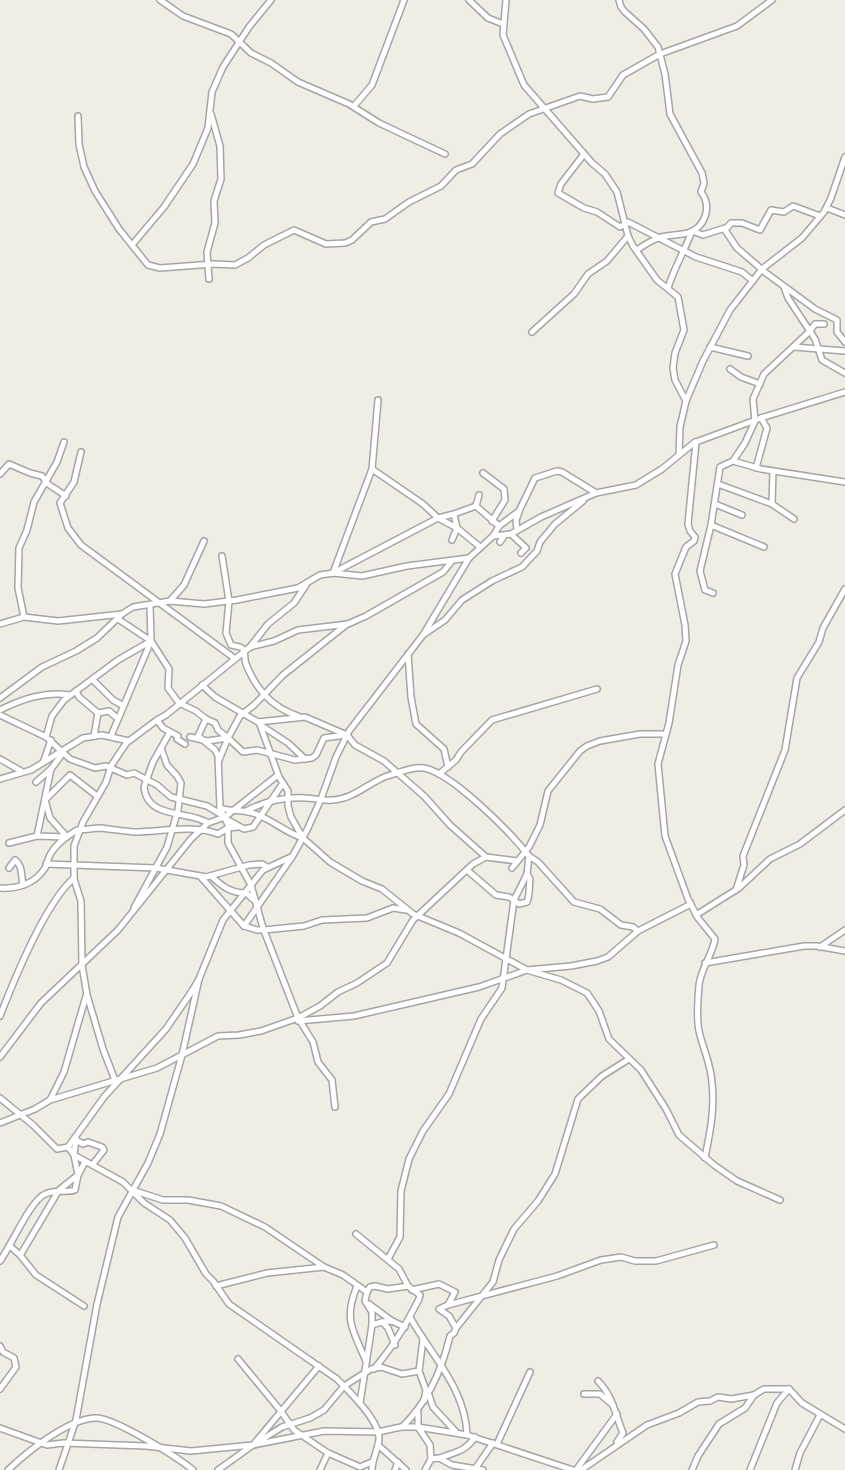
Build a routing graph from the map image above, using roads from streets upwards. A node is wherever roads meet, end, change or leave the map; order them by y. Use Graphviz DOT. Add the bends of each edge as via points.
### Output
graph roads {
  1 [pos="160,0"];
  2 [pos="271,0"];
  3 [pos="404,0"];
  4 [pos="469,0"];
  5 [pos="506,0"];
  6 [pos="620,0"];
  7 [pos="772,0"];
  8 [pos="503,24"];
  9 [pos="240,42"];
  10 [pos="660,54"];
  11 [pos="354,106"];
  12 [pos="210,108"];
  13 [pos="544,109"];
  14 [pos="78,116"];
  15 [pos="445,154"];
  16 [pos="584,154"];
  17 [pos="845,157"];
  18 [pos="826,208"];
  19 [pos="845,215"];
  20 [pos="820,216"];
  21 [pos="625,226"];
  22 [pos="725,228"];
  23 [pos="692,231"];
  24 [pos="628,236"];
  25 [pos="657,239"];
  26 [pos="132,245"];
  27 [pos="637,250"];
  28 [pos="684,252"];
  29 [pos="208,264"];
  30 [pos="762,269"];
  31 [pos="209,279"];
  32 [pos="753,281"];
  33 [pos="784,286"];
  34 [pos="668,288"];
  35 [pos="824,324"];
  36 [pos="810,331"];
  37 [pos="532,332"];
  38 [pos="845,342"];
  39 [pos="710,347"];
  40 [pos="794,347"];
  41 [pos="818,350"];
  42 [pos="845,351"];
  43 [pos="748,356"];
  44 [pos="730,370"];
  45 [pos="845,373"];
  46 [pos="760,384"];
  47 [pos="845,392"];
  48 [pos="378,400"];
  49 [pos="686,401"];
  50 [pos="761,418"];
  51 [pos="755,421"];
  52 [pos="64,442"];
  53 [pos="696,442"];
  54 [pos="81,452"];
  55 [pos="679,454"];
  56 [pos="733,461"];
  57 [pos="756,468"];
  58 [pos="372,469"];
  59 [pos="1,470"];
  60 [pos="774,471"];
  61 [pos="483,473"];
  62 [pos="46,481"];
  63 [pos="845,482"];
  64 [pos="718,484"];
  65 [pos="596,493"];
  66 [pos="66,496"];
  67 [pos="478,496"];
  68 [pos="587,497"];
  69 [pos="715,504"];
  70 [pos="772,504"];
  71 [pos="476,506"];
  72 [pos="519,511"];
  73 [pos="454,514"];
  74 [pos="742,515"];
  75 [pos="438,518"];
  76 [pos="794,519"];
  77 [pos="492,521"];
  78 [pos="711,525"];
  79 [pos="499,526"];
  80 [pos="458,528"];
  81 [pos="517,530"];
  82 [pos="511,534"];
  83 [pos="493,536"];
  84 [pos="504,536"];
  85 [pos="452,540"];
  86 [pos="204,541"];
  87 [pos="500,542"];
  88 [pos="480,547"];
  89 [pos="764,547"];
  90 [pos="521,553"];
  91 [pos="222,556"];
  92 [pos="470,558"];
  93 [pos="452,561"];
  94 [pos="333,573"];
  95 [pos="306,584"];
  96 [pos="845,589"];
  97 [pos="712,593"];
  98 [pos="170,601"];
  99 [pos="229,601"];
  100 [pos="158,602"];
  101 [pos="150,605"];
  102 [pos="120,616"];
  103 [pos="24,617"];
  104 [pos="0,624"];
  105 [pos="348,624"];
  106 [pos="423,635"];
  107 [pos="151,641"];
  108 [pos="250,647"];
  109 [pos="244,652"];
  110 [pos="408,653"];
  111 [pos="234,658"];
  112 [pos="93,680"];
  113 [pos="202,686"];
  114 [pos="597,689"];
  115 [pos="76,691"];
  116 [pos="70,695"];
  117 [pos="263,695"];
  118 [pos="0,698"];
  119 [pos="179,703"];
  120 [pos="122,705"];
  121 [pos="0,710"];
  122 [pos="98,713"];
  123 [pos="242,714"];
  124 [pos="0,715"];
  125 [pos="301,717"];
  126 [pos="117,718"];
  127 [pos="206,719"];
  128 [pos="157,720"];
  129 [pos="260,724"];
  130 [pos="170,732"];
  131 [pos="665,734"];
  132 [pos="346,735"];
  133 [pos="94,736"];
  134 [pos="111,736"];
  135 [pos="190,737"];
  136 [pos="228,738"];
  137 [pos="48,739"];
  138 [pos="203,739"];
  139 [pos="127,742"];
  140 [pos="185,744"];
  141 [pos="161,748"];
  142 [pos="63,752"];
  143 [pos="273,756"];
  144 [pos="0,759"];
  145 [pos="305,759"];
  146 [pos="43,763"];
  147 [pos="218,763"];
  148 [pos="111,766"];
  149 [pos="448,767"];
  150 [pos="52,769"];
  151 [pos="21,771"];
  152 [pos="397,773"];
  153 [pos="0,774"];
  154 [pos="10,774"];
  155 [pos="439,774"];
  156 [pos="278,775"];
  157 [pos="0,779"];
  158 [pos="147,779"];
  159 [pos="36,782"];
  160 [pos="283,783"];
  161 [pos="97,796"];
  162 [pos="288,798"];
  163 [pos="321,799"];
  164 [pos="45,800"];
  165 [pos="179,801"];
  166 [pos="270,802"];
  167 [pos="220,808"];
  168 [pos="234,810"];
  169 [pos="246,810"];
  170 [pos="845,810"];
  171 [pos="176,816"];
  172 [pos="262,816"];
  173 [pos="226,818"];
  174 [pos="208,823"];
  175 [pos="238,827"];
  176 [pos="202,828"];
  177 [pos="228,828"];
  178 [pos="80,829"];
  179 [pos="172,830"];
  180 [pos="37,836"];
  181 [pos="67,837"];
  182 [pos="303,838"];
  183 [pos="10,842"];
  184 [pos="527,853"];
  185 [pos="13,857"];
  186 [pos="292,857"];
  187 [pos="486,857"];
  188 [pos="517,861"];
  189 [pos="46,864"];
  190 [pos="74,865"];
  191 [pos="22,867"];
  192 [pos="241,867"];
  193 [pos="267,867"];
  194 [pos="9,868"];
  195 [pos="156,868"];
  196 [pos="512,868"];
  197 [pos="166,870"];
  198 [pos="467,870"];
  199 [pos="527,874"];
  200 [pos="200,876"];
  201 [pos="211,876"];
  202 [pos="74,878"];
  203 [pos="23,885"];
  204 [pos="251,885"];
  205 [pos="0,888"];
  206 [pos="736,890"];
  207 [pos="246,893"];
  208 [pos="514,900"];
  209 [pos="691,904"];
  210 [pos="257,905"];
  211 [pos="407,910"];
  212 [pos="231,911"];
  213 [pos="132,912"];
  214 [pos="696,915"];
  215 [pos="418,916"];
  216 [pos="244,926"];
  217 [pos="264,930"];
  218 [pos="845,930"];
  219 [pos="638,931"];
  220 [pos="820,947"];
  221 [pos="845,951"];
  222 [pos="506,958"];
  223 [pos="705,963"];
  224 [pos="82,965"];
  225 [pos="527,970"];
  226 [pos="503,978"];
  227 [pos="199,979"];
  228 [pos="87,995"];
  229 [pos="0,1016"];
  230 [pos="298,1019"];
  231 [pos="182,1055"];
  232 [pos="0,1057"];
  233 [pos="629,1060"];
  234 [pos="117,1081"];
  235 [pos="0,1098"];
  236 [pos="50,1100"];
  237 [pos="335,1107"];
  238 [pos="22,1115"];
  239 [pos="0,1123"];
  240 [pos="76,1138"];
  241 [pos="68,1147"];
  242 [pos="74,1155"];
  243 [pos="705,1158"];
  244 [pos="85,1162"];
  245 [pos="93,1164"];
  246 [pos="78,1175"];
  247 [pos="59,1190"];
  248 [pos="133,1190"];
  249 [pos="780,1200"];
  250 [pos="356,1234"];
  251 [pos="714,1245"];
  252 [pos="10,1247"];
  253 [pos="20,1255"];
  254 [pos="388,1259"];
  255 [pos="0,1261"];
  256 [pos="324,1267"];
  257 [pos="216,1286"];
  258 [pos="357,1286"];
  259 [pos="410,1288"];
  260 [pos="367,1292"];
  261 [pos="481,1297"];
  262 [pos="365,1300"];
  263 [pos="448,1305"];
  264 [pos="84,1306"];
  265 [pos="411,1319"];
  266 [pos="392,1321"];
  267 [pos="382,1322"];
  268 [pos="372,1324"];
  269 [pos="405,1327"];
  270 [pos="456,1328"];
  271 [pos="423,1339"];
  272 [pos="395,1345"];
  273 [pos="0,1346"];
  274 [pos="238,1359"];
  275 [pos="366,1361"];
  276 [pos="319,1366"];
  277 [pos="439,1366"];
  278 [pos="374,1369"];
  279 [pos="419,1371"];
  280 [pos="530,1372"];
  281 [pos="365,1375"];
  282 [pos="598,1381"];
  283 [pos="344,1386"];
  284 [pos="0,1389"];
  285 [pos="789,1389"];
  286 [pos="584,1394"];
  287 [pos="429,1395"];
  288 [pos="754,1396"];
  289 [pos="424,1401"];
  290 [pos="360,1403"];
  291 [pos="614,1406"];
  292 [pos="280,1410"];
  293 [pos="418,1412"];
  294 [pos="617,1414"];
  295 [pos="820,1415"];
  296 [pos="74,1424"];
  297 [pos="290,1425"];
  298 [pos="401,1427"];
  299 [pos="418,1427"];
  300 [pos="0,1428"];
  301 [pos="845,1429"];
  302 [pos="378,1432"];
  303 [pos="458,1433"];
  304 [pos="299,1434"];
  305 [pos="466,1435"];
  306 [pos="475,1437"];
  307 [pos="495,1443"];
  308 [pos="42,1444"];
  309 [pos="70,1444"];
  310 [pos="254,1445"];
  311 [pos="378,1445"];
  312 [pos="160,1447"];
  313 [pos="613,1448"];
  314 [pos="328,1454"];
  315 [pos="439,1458"];
  316 [pos="431,1459"];
  317 [pos="372,1462"];
  318 [pos="398,1462"];
  319 [pos="425,1468"];
  320 [pos="451,1468"];
  321 [pos="475,1469"];
  322 [pos="8,1470"];
  323 [pos="59,1470"];
  324 [pos="193,1470"];
  325 [pos="218,1470"];
  326 [pos="320,1470"];
  327 [pos="372,1470"];
  328 [pos="396,1470"];
  329 [pos="406,1470"];
  330 [pos="420,1470"];
  331 [pos="483,1470"];
  332 [pos="574,1470"];
  333 [pos="581,1470"];
  334 [pos="692,1470"];
  335 [pos="750,1470"];
  336 [pos="795,1470"];
  1 -- 9 [label="street" via="177,12 226,31"];
  2 -- 9 [label="street"];
  3 -- 11 [label="street" via="372,85"];
  4 -- 8 [label="street" via="488,18"];
  5 -- 8 [label="street"];
  6 -- 10 [label="street" via="620,7 654,40"];
  7 -- 10 [label="street" via="737,26"];
  8 -- 13 [label="street" via="506,45 524,85"];
  9 -- 11 [label="street" via="298,82"];
  9 -- 12 [label="street" via="217,79"];
  10 -- 13 [label="street" via="623,75 608,97 593,99 580,96"];
  10 -- 23 [label="street" via="670,114 702,173 704,183 700,192 706,199 707,212"];
  11 -- 15 [label="street"];
  12 -- 26 [label="street" via="208,128 193,164 164,208"];
  12 -- 29 [label="street" via="220,146 222,179 214,201"];
  13 -- 16 [label="street"];
  13 -- 29 [label="street" via="529,114 500,134 472,164 456,170 441,186 385,218 371,222 352,240 326,244 294,230 235,265"];
  14 -- 26 [label="street" via="84,167 95,191"];
  16 -- 21 [label="street" via="605,174 617,192"];
  16 -- 21 [label="street" via="558,193 620,227"];
  17 -- 18 [label="street"];
  18 -- 19 [label="street"];
  18 -- 20 [label="street"];
  20 -- 22 [label="street" via="793,206 784,212 771,210 760,230 742,223 731,223"];
  20 -- 30 [label="street" via="802,238"];
  21 -- 24 [label="street"];
  21 -- 25 [label="street" via="628,222"];
  22 -- 23 [label="street" via="703,235"];
  22 -- 30 [label="street" via="737,248"];
  23 -- 25 [label="street"];
  23 -- 28 [label="street"];
  24 -- 27 [label="street"];
  24 -- 37 [label="street" via="607,261 588,274 574,294"];
  25 -- 27 [label="street"];
  25 -- 28 [label="street"];
  26 -- 29 [label="street" via="148,265 160,268"];
  27 -- 34 [label="street" via="657,280"];
  28 -- 32 [label="street" via="742,272"];
  28 -- 34 [label="street" via="675,264"];
  29 -- 31 [label="street"];
  30 -- 32 [label="street"];
  30 -- 33 [label="street"];
  32 -- 39 [label="street" via="730,310"];
  33 -- 36 [label="street" via="788,298"];
  33 -- 38 [label="street" via="837,320 837,332"];
  34 -- 49 [label="street" via="678,297 682,310 684,330 673,368 675,380"];
  35 -- 36 [label="street" via="815,324"];
  36 -- 40 [label="street"];
  36 -- 41 [label="street"];
  39 -- 43 [label="street"];
  39 -- 49 [label="street"];
  40 -- 41 [label="street"];
  40 -- 46 [label="street" via="764,374"];
  41 -- 42 [label="street"];
  41 -- 45 [label="street" via="822,360"];
  44 -- 46 [label="street"];
  46 -- 51 [label="street" via="753,399"];
  47 -- 50 [label="street"];
  48 -- 58 [label="street"];
  49 -- 55 [label="street" via="680,427"];
  50 -- 51 [label="street"];
  50 -- 57 [label="street" via="767,428"];
  51 -- 53 [label="street"];
  51 -- 56 [label="street"];
  52 -- 62 [label="street"];
  53 -- 55 [label="street"];
  53 -- 131 [label="street" via="688,524 695,537 682,553 675,574 686,641"];
  54 -- 66 [label="street" via="74,482"];
  55 -- 65 [label="street" via="636,485"];
  56 -- 57 [label="street"];
  56 -- 64 [label="street" via="720,467"];
  57 -- 60 [label="street"];
  58 -- 75 [label="street"];
  58 -- 94 [label="street"];
  59 -- 62 [label="street" via="9,464 42,476"];
  60 -- 63 [label="street"];
  60 -- 70 [label="street"];
  61 -- 77 [label="street" via="504,489 505,500"];
  62 -- 66 [label="street"];
  62 -- 103 [label="street" via="34,502 19,548 18,588"];
  64 -- 69 [label="street"];
  64 -- 70 [label="street"];
  65 -- 68 [label="street"];
  65 -- 72 [label="street" via="557,471 535,478"];
  66 -- 100 [label="street" via="60,503 68,528 81,545"];
  67 -- 71 [label="street"];
  68 -- 81 [label="street"];
  68 -- 106 [label="street" via="555,524 537,551 522,566 462,600 445,620"];
  69 -- 74 [label="street"];
  69 -- 78 [label="street"];
  70 -- 76 [label="street"];
  71 -- 73 [label="street"];
  71 -- 77 [label="street"];
  72 -- 79 [label="street"];
  72 -- 81 [label="street"];
  73 -- 75 [label="street"];
  73 -- 80 [label="street"];
  75 -- 80 [label="street"];
  75 -- 94 [label="street"];
  77 -- 79 [label="street"];
  78 -- 89 [label="street"];
  78 -- 97 [label="street" via="700,570 705,590"];
  79 -- 83 [label="street"];
  80 -- 85 [label="street"];
  80 -- 88 [label="street"];
  81 -- 82 [label="street"];
  82 -- 84 [label="street"];
  82 -- 90 [label="street" via="526,548"];
  83 -- 84 [label="street"];
  83 -- 88 [label="street"];
  84 -- 87 [label="street"];
  86 -- 98 [label="street" via="184,585"];
  88 -- 92 [label="street"];
  91 -- 99 [label="street"];
  92 -- 93 [label="street"];
  92 -- 106 [label="street"];
  93 -- 94 [label="street" via="362,576"];
  93 -- 105 [label="street" via="443,572"];
  94 -- 95 [label="street" via="320,575"];
  95 -- 99 [label="street"];
  95 -- 108 [label="street" via="294,604 268,624"];
  96 -- 206 [label="street" via="797,678 785,750 743,856 744,865"];
  98 -- 99 [label="street" via="204,604"];
  98 -- 100 [label="street"];
  99 -- 109 [label="street" via="226,633 231,645 242,648"];
  100 -- 101 [label="street"];
  100 -- 111 [label="street"];
  101 -- 102 [label="street" via="133,608"];
  101 -- 107 [label="street"];
  102 -- 103 [label="street" via="58,621"];
  102 -- 107 [label="street"];
  102 -- 118 [label="street" via="90,642 42,667"];
  103 -- 104 [label="street"];
  105 -- 108 [label="street" via="298,630"];
  105 -- 117 [label="street" via="283,674"];
  106 -- 110 [label="street"];
  107 -- 112 [label="street" via="118,660"];
  107 -- 119 [label="street" via="169,669 168,688"];
  107 -- 120 [label="street"];
  108 -- 109 [label="street"];
  109 -- 111 [label="street"];
  109 -- 117 [label="street" via="246,664"];
  110 -- 132 [label="street"];
  110 -- 149 [label="street" via="416,724 444,749"];
  111 -- 113 [label="street"];
  112 -- 115 [label="street"];
  112 -- 120 [label="street"];
  113 -- 119 [label="street"];
  113 -- 123 [label="street"];
  114 -- 149 [label="street" via="492,720"];
  115 -- 116 [label="street"];
  115 -- 122 [label="street" via="79,698"];
  116 -- 121 [label="street" via="55,692 40,695"];
  116 -- 137 [label="street" via="52,716"];
  117 -- 123 [label="street"];
  117 -- 125 [label="street" via="280,709"];
  119 -- 127 [label="street"];
  119 -- 128 [label="street"];
  120 -- 126 [label="street"];
  122 -- 126 [label="street" via="109,711"];
  122 -- 133 [label="street"];
  123 -- 129 [label="street"];
  123 -- 136 [label="street"];
  124 -- 137 [label="street"];
  125 -- 129 [label="street"];
  125 -- 132 [label="street" via="318,721"];
  126 -- 134 [label="street"];
  127 -- 136 [label="street" via="215,723"];
  127 -- 138 [label="street" via="198,733"];
  128 -- 130 [label="street"];
  128 -- 139 [label="street"];
  129 -- 143 [label="street"];
  129 -- 145 [label="street"];
  130 -- 140 [label="street"];
  130 -- 141 [label="street"];
  131 -- 184 [label="street" via="640,734 600,741 580,751 548,791 540,825"];
  131 -- 209 [label="street" via="658,764 665,836"];
  132 -- 145 [label="street" via="324,738 316,755"];
  132 -- 152 [label="street" via="354,744 376,754"];
  132 -- 163 [label="street"];
  133 -- 134 [label="street"];
  133 -- 142 [label="street" via="83,738"];
  134 -- 139 [label="street"];
  135 -- 138 [label="street"];
  136 -- 138 [label="street"];
  136 -- 143 [label="street" via="243,752 256,750"];
  136 -- 147 [label="street"];
  137 -- 142 [label="street"];
  137 -- 146 [label="street"];
  138 -- 147 [label="street" via="215,750"];
  139 -- 148 [label="street"];
  141 -- 158 [label="street"];
  141 -- 165 [label="street" via="166,766 178,776"];
  142 -- 146 [label="street"];
  142 -- 148 [label="street" via="70,759 95,768"];
  142 -- 150 [label="street"];
  143 -- 145 [label="street"];
  143 -- 156 [label="street"];
  144 -- 151 [label="street"];
  146 -- 151 [label="street"];
  147 -- 167 [label="street"];
  148 -- 158 [label="street" via="121,773 134,773"];
  148 -- 161 [label="street"];
  149 -- 155 [label="street"];
  150 -- 159 [label="street"];
  150 -- 164 [label="street"];
  151 -- 154 [label="street"];
  152 -- 155 [label="street" via="424,768"];
  152 -- 163 [label="street" via="381,778 358,793 332,800"];
  152 -- 187 [label="street"];
  153 -- 154 [label="street"];
  154 -- 157 [label="street"];
  155 -- 184 [label="street" via="497,820"];
  156 -- 160 [label="street"];
  156 -- 168 [label="street"];
  158 -- 165 [label="street"];
  158 -- 171 [label="street" via="144,790 148,798 161,810"];
  160 -- 162 [label="street" via="288,790"];
  160 -- 166 [label="street"];
  161 -- 164 [label="street" via="70,775"];
  161 -- 178 [label="street"];
  162 -- 163 [label="street"];
  162 -- 166 [label="street"];
  162 -- 182 [label="street" via="291,817"];
  163 -- 182 [label="street"];
  164 -- 180 [label="street"];
  164 -- 181 [label="street" via="50,818"];
  165 -- 171 [label="street"];
  165 -- 173 [label="street" via="207,806"];
  166 -- 169 [label="street"];
  166 -- 172 [label="street"];
  167 -- 168 [label="street"];
  167 -- 173 [label="street"];
  168 -- 169 [label="street"];
  168 -- 173 [label="street"];
  169 -- 172 [label="street"];
  170 -- 206 [label="street" via="800,844 770,859"];
  171 -- 174 [label="street" via="197,818"];
  171 -- 179 [label="street"];
  172 -- 175 [label="street" via="253,827"];
  172 -- 182 [label="street" via="288,833"];
  173 -- 174 [label="street"];
  173 -- 175 [label="street"];
  173 -- 177 [label="street"];
  174 -- 176 [label="street"];
  175 -- 177 [label="street"];
  176 -- 177 [label="street" via="218,834"];
  176 -- 179 [label="street"];
  176 -- 197 [label="street" via="190,838"];
  177 -- 192 [label="street" via="228,843"];
  178 -- 179 [label="street"];
  178 -- 181 [label="street"];
  178 -- 190 [label="street" via="74,846"];
  179 -- 195 [label="street"];
  180 -- 181 [label="street"];
  180 -- 183 [label="street"];
  181 -- 189 [label="street" via="51,853"];
  182 -- 186 [label="street"];
  182 -- 211 [label="street" via="330,862 382,889"];
  184 -- 188 [label="street"];
  184 -- 199 [label="street"];
  184 -- 219 [label="street" via="574,902 600,909 621,925"];
  185 -- 191 [label="street"];
  186 -- 193 [label="street"];
  186 -- 210 [label="street"];
  187 -- 188 [label="street"];
  187 -- 198 [label="street"];
  188 -- 196 [label="street"];
  189 -- 190 [label="street"];
  189 -- 203 [label="street" via="35,879"];
  190 -- 195 [label="street"];
  190 -- 202 [label="street"];
  191 -- 194 [label="street" via="15,860"];
  191 -- 203 [label="street"];
  192 -- 193 [label="street" via="258,864"];
  192 -- 201 [label="street"];
  192 -- 204 [label="street"];
  193 -- 204 [label="street"];
  195 -- 197 [label="street"];
  195 -- 213 [label="street"];
  197 -- 200 [label="street"];
  197 -- 213 [label="street"];
  198 -- 208 [label="street" via="496,895"];
  198 -- 215 [label="street"];
  199 -- 208 [label="street"];
  199 -- 208 [label="street" via="530,879 527,902 519,904"];
  200 -- 201 [label="street"];
  200 -- 212 [label="street"];
  201 -- 207 [label="street" via="234,893"];
  202 -- 224 [label="street" via="81,901"];
  202 -- 229 [label="street" via="54,904 33,941"];
  203 -- 205 [label="street"];
  204 -- 207 [label="street"];
  204 -- 210 [label="street"];
  206 -- 214 [label="street"];
  207 -- 210 [label="street"];
  207 -- 212 [label="street"];
  208 -- 222 [label="street"];
  209 -- 214 [label="street"];
  209 -- 219 [label="street"];
  210 -- 216 [label="street"];
  210 -- 217 [label="street"];
  211 -- 215 [label="street"];
  211 -- 217 [label="street" via="393,908 367,918 322,920 304,926"];
  212 -- 216 [label="street"];
  212 -- 227 [label="street" via="217,932"];
  213 -- 224 [label="street"];
  214 -- 223 [label="street" via="716,939 712,954"];
  215 -- 222 [label="street"];
  215 -- 230 [label="street" via="402,935 387,963"];
  216 -- 217 [label="street"];
  217 -- 230 [label="street"];
  218 -- 220 [label="street"];
  219 -- 225 [label="street" via="608,957 597,961"];
  220 -- 221 [label="street"];
  220 -- 223 [label="street" via="804,946"];
  222 -- 225 [label="street"];
  222 -- 226 [label="street"];
  223 -- 243 [label="street" via="699,985 698,1022 712,1083 713,1122"];
  224 -- 228 [label="street"];
  224 -- 232 [label="street" via="41,1004"];
  225 -- 226 [label="street"];
  225 -- 233 [label="street" via="561,980 587,993 599,1011 609,1039"];
  226 -- 230 [label="street" via="479,987 354,1016"];
  226 -- 254 [label="street" via="502,988 481,1019 449,1094 423,1132 409,1160 400,1191 400,1237"];
  227 -- 231 [label="street"];
  227 -- 234 [label="street" via="166,1029"];
  228 -- 234 [label="street" via="102,1050"];
  228 -- 236 [label="street" via="64,1072"];
  230 -- 231 [label="street" via="246,1034 218,1036"];
  230 -- 237 [label="street" via="313,1042 318,1062 332,1080"];
  231 -- 234 [label="street" via="157,1068"];
  231 -- 248 [label="street" via="160,1134"];
  233 -- 243 [label="street" via="647,1079 679,1135"];
  233 -- 261 [label="street" via="602,1076 578,1099 555,1174 538,1201 514,1229 493,1282"];
  234 -- 236 [label="street"];
  234 -- 240 [label="street"];
  235 -- 238 [label="street"];
  236 -- 238 [label="street"];
  238 -- 239 [label="street"];
  238 -- 241 [label="street" via="57,1149"];
  240 -- 241 [label="street"];
  240 -- 242 [label="street"];
  240 -- 245 [label="street" via="83,1144 88,1142 104,1150"];
  241 -- 242 [label="street"];
  242 -- 244 [label="street"];
  242 -- 246 [label="street"];
  243 -- 249 [label="street" via="746,1187"];
  244 -- 245 [label="street"];
  244 -- 246 [label="street"];
  245 -- 248 [label="street"];
  246 -- 247 [label="street"];
  246 -- 247 [label="street" via="75,1190"];
  247 -- 252 [label="street" via="42,1196"];
  247 -- 253 [label="street"];
  248 -- 256 [label="street" via="163,1200 188,1200 220,1206 265,1227"];
  248 -- 257 [label="street" via="144,1203 176,1226"];
  248 -- 296 [label="street" via="118,1217"];
  250 -- 254 [label="street"];
  251 -- 261 [label="street" via="656,1261 621,1257 601,1260"];
  252 -- 253 [label="street"];
  252 -- 255 [label="street"];
  253 -- 264 [label="street" via="36,1276"];
  254 -- 259 [label="street" via="399,1269"];
  256 -- 257 [label="street" via="267,1272"];
  256 -- 258 [label="street" via="343,1275"];
  257 -- 276 [label="street" via="229,1304"];
  258 -- 260 [label="street"];
  258 -- 275 [label="street" via="350,1323"];
  259 -- 260 [label="street" via="375,1286"];
  259 -- 263 [label="street" via="439,1284 448,1287 455,1292"];
  259 -- 265 [label="street" via="420,1295"];
  260 -- 262 [label="street"];
  261 -- 263 [label="street"];
  261 -- 270 [label="street"];
  262 -- 266 [label="street"];
  262 -- 268 [label="street" via="372,1312"];
  263 -- 270 [label="street" via="439,1309 449,1316"];
  265 -- 269 [label="street"];
  265 -- 271 [label="street"];
  266 -- 267 [label="street"];
  266 -- 269 [label="street"];
  267 -- 268 [label="street"];
  267 -- 272 [label="street"];
  268 -- 275 [label="street"];
  269 -- 272 [label="street"];
  270 -- 277 [label="street"];
  271 -- 277 [label="street"];
  271 -- 279 [label="street"];
  272 -- 278 [label="street"];
  273 -- 284 [label="street" via="3,1352 14,1358 16,1368"];
  274 -- 292 [label="street"];
  275 -- 281 [label="street"];
  276 -- 283 [label="street"];
  276 -- 292 [label="street"];
  277 -- 287 [label="street"];
  277 -- 305 [label="street" via="457,1391"];
  278 -- 279 [label="street" via="381,1367 402,1374"];
  278 -- 281 [label="street"];
  279 -- 289 [label="street" via="426,1390"];
  280 -- 307 [label="street"];
  281 -- 283 [label="street"];
  281 -- 290 [label="street"];
  282 -- 291 [label="street"];
  283 -- 290 [label="street"];
  283 -- 297 [label="street" via="324,1410"];
  285 -- 288 [label="street" via="764,1389"];
  285 -- 295 [label="street"];
  285 -- 335 [label="street" via="777,1403"];
  286 -- 291 [label="street" via="600,1394"];
  287 -- 289 [label="street"];
  287 -- 303 [label="street" via="433,1407"];
  288 -- 313 [label="street" via="718,1397 698,1402 647,1425"];
  288 -- 334 [label="street" via="745,1408 719,1424"];
  289 -- 293 [label="street"];
  290 -- 302 [label="street"];
  291 -- 294 [label="street"];
  292 -- 297 [label="street"];
  292 -- 310 [label="street"];
  293 -- 298 [label="street"];
  293 -- 299 [label="street"];
  294 -- 313 [label="street" via="623,1433"];
  294 -- 332 [label="street"];
  295 -- 301 [label="street"];
  295 -- 336 [label="street"];
  296 -- 308 [label="street"];
  296 -- 309 [label="street"];
  296 -- 312 [label="street" via="100,1419"];
  297 -- 304 [label="street"];
  297 -- 310 [label="street"];
  298 -- 299 [label="street"];
  298 -- 302 [label="street"];
  299 -- 303 [label="street"];
  299 -- 316 [label="street" via="429,1440"];
  300 -- 308 [label="street"];
  302 -- 304 [label="street"];
  302 -- 311 [label="street"];
  303 -- 305 [label="street"];
  304 -- 310 [label="street"];
  304 -- 314 [label="street"];
  305 -- 306 [label="street"];
  306 -- 307 [label="street"];
  306 -- 315 [label="street" via="461,1452"];
  307 -- 321 [label="street"];
  307 -- 332 [label="street"];
  308 -- 309 [label="street"];
  308 -- 322 [label="street" via="28,1451"];
  309 -- 312 [label="street"];
  309 -- 323 [label="street"];
  310 -- 312 [label="street" via="191,1451"];
  310 -- 325 [label="street"];
  311 -- 317 [label="street"];
  311 -- 318 [label="street"];
  312 -- 324 [label="street"];
  313 -- 333 [label="street"];
  314 -- 317 [label="street" via="360,1467"];
  314 -- 326 [label="street"];
  315 -- 316 [label="street"];
  315 -- 320 [label="street"];
  316 -- 319 [label="street"];
  317 -- 327 [label="street"];
  318 -- 328 [label="street"];
  318 -- 329 [label="street"];
  319 -- 330 [label="street"];
  320 -- 321 [label="street"];
  321 -- 331 [label="street"];
}
